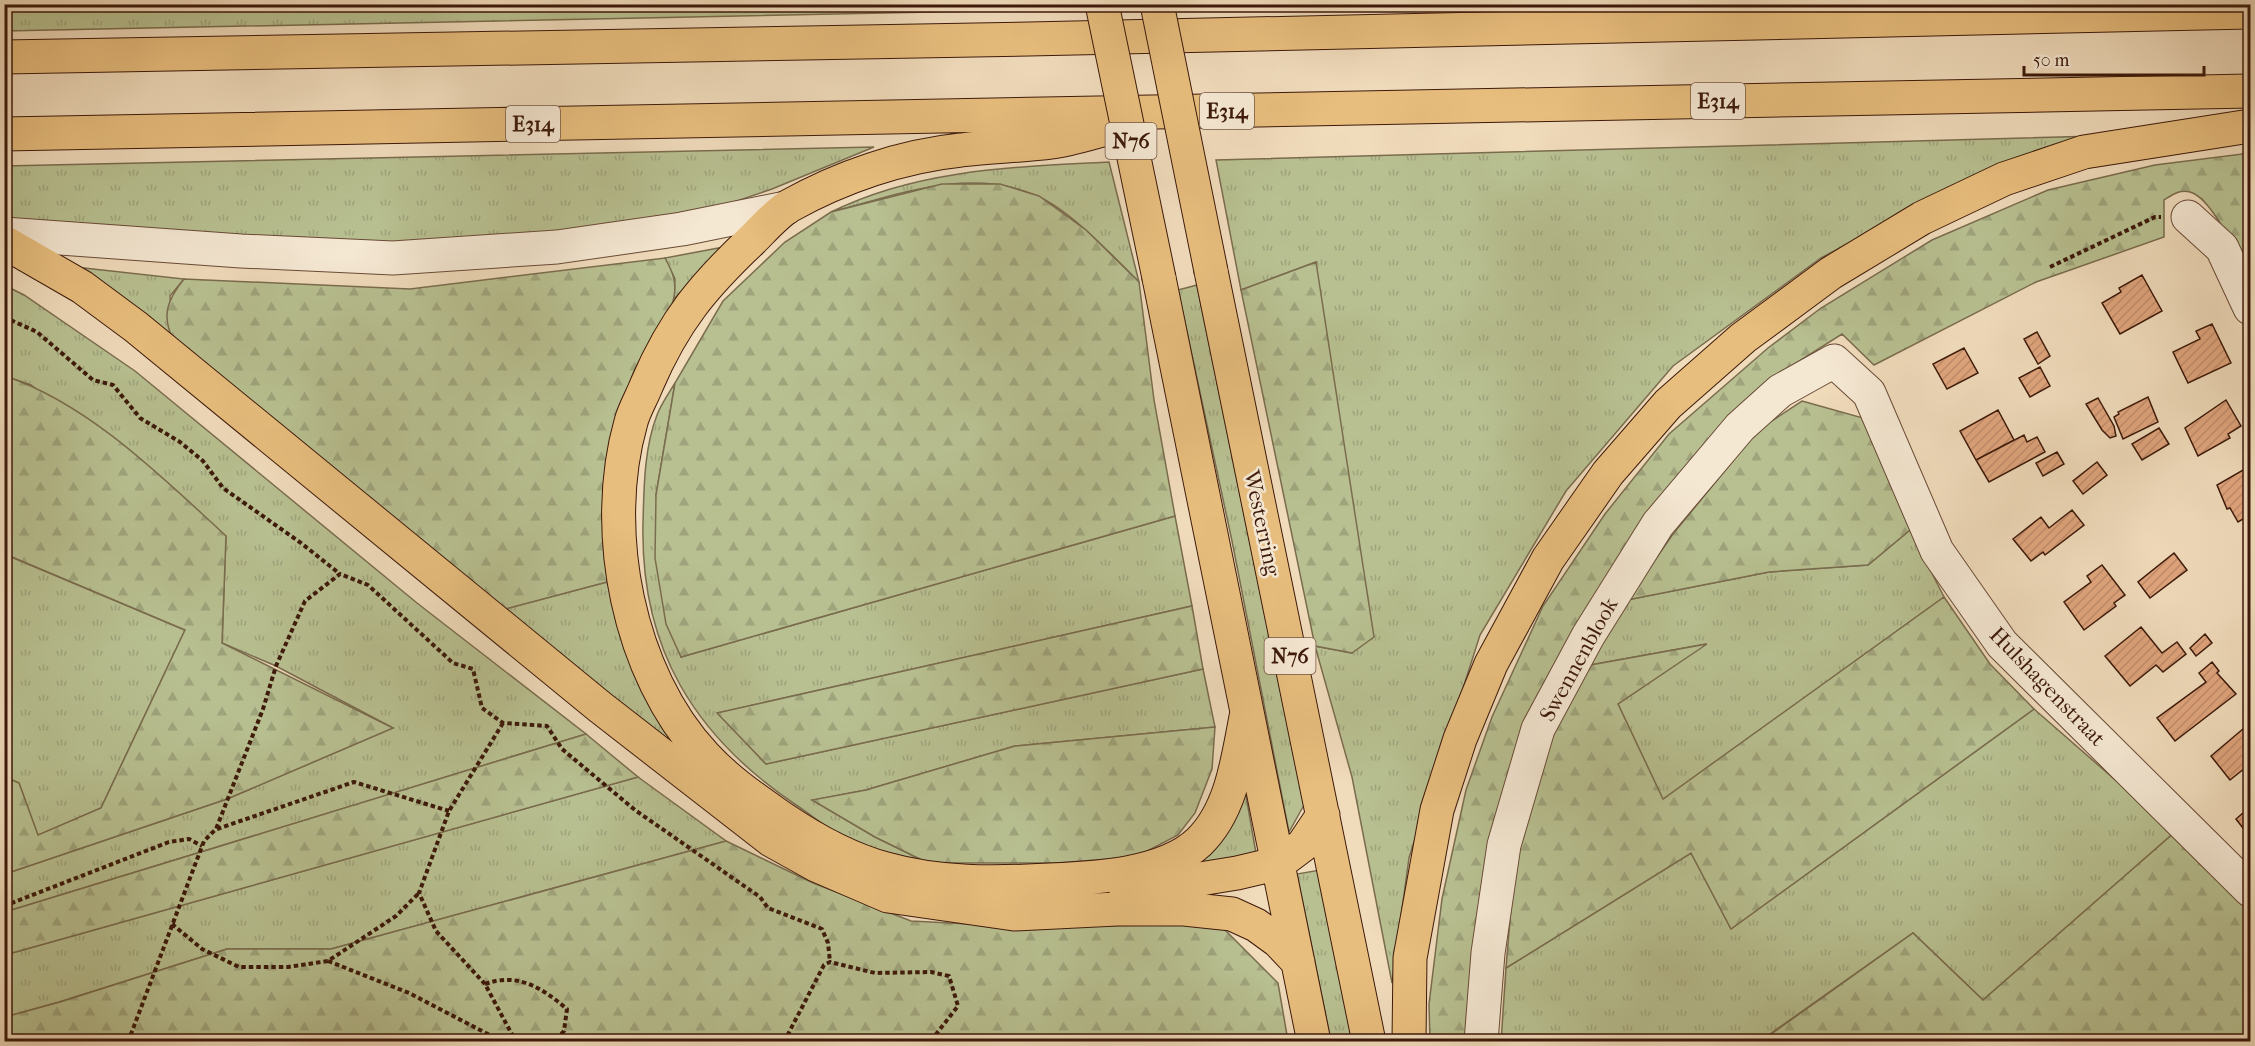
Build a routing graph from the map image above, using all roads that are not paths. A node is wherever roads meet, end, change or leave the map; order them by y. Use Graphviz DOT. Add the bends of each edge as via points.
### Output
graph roads {
  1 [pos="1102,4"];
  2 [pos="1157,4"];
  3 [pos="2250,12"];
  4 [pos="4,57"];
  5 [pos="2250,91"];
  6 [pos="1177,112"];
  7 [pos="2250,126"];
  8 [pos="4,134"];
  9 [pos="786,208"];
  10 [pos="2188,217"];
  11 [pos="4,234"];
  12 [pos="4,242"];
  13 [pos="2250,308"];
  14 [pos="1834,361"];
  15 [pos="1247,712"];
  16 [pos="1323,815"];
  17 [pos="1279,863"];
  18 [pos="2250,890"];
  19 [pos="981,907"];
  20 [pos="1298,962"];
  21 [pos="1314,1041"];
  22 [pos="1369,1041"];
  23 [pos="1409,1041"];
  24 [pos="1481,1041"];
  1 -- 15 [label="highway, N76, bridge"];
  2 -- 16 [label="highway, Westerring / N76, bridge"];
  3 -- 4 [label="highway"];
  5 -- 6 [label="highway, E314"];
  6 -- 8 [label="highway, E314"];
  6 -- 9 [label="highway" via="1054,142 957,150 874,168"];
  7 -- 23 [label="highway" via="2084,152 2004,179 1932,213 1831,273 1743,338 1668,404 1608,473 1548,559 1491,664 1437,810 1410,958"];
  9 -- 11 [label="street" via="682,229 557,247 393,258"];
  9 -- 15 [label="highway" via="712,277 673,328 631,422 623,467 618,515 621,560 640,648 670,710 703,754 740,789 795,826 833,848 883,869 935,880 993,883 1101,878 1181,856 1201,840 1226,802"];
  10 -- 13 [label="street" via="2222,248"];
  12 -- 19 [label="highway" via="82,287 136,327 600,707 771,840 816,866 888,896"];
  14 -- 18 [label="street, Hulshagenstraat" via="1869,393 1937,551 2002,644"];
  14 -- 24 [label="street, Swennenblook" via="1780,391 1740,427 1658,525 1588,636 1538,729 1504,845 1488,953"];
  15 -- 17 [label="highway, N76"];
  16 -- 17 [label="highway" via="1303,845"];
  16 -- 22 [label="highway, Westerring / N76"];
  17 -- 19 [label="highway" via="1090,897"];
  17 -- 20 [label="highway, N76"];
  19 -- 20 [label="highway" via="1014,914 1162,909 1232,914 1256,925"];
  20 -- 21 [label="highway, N76"];
}
